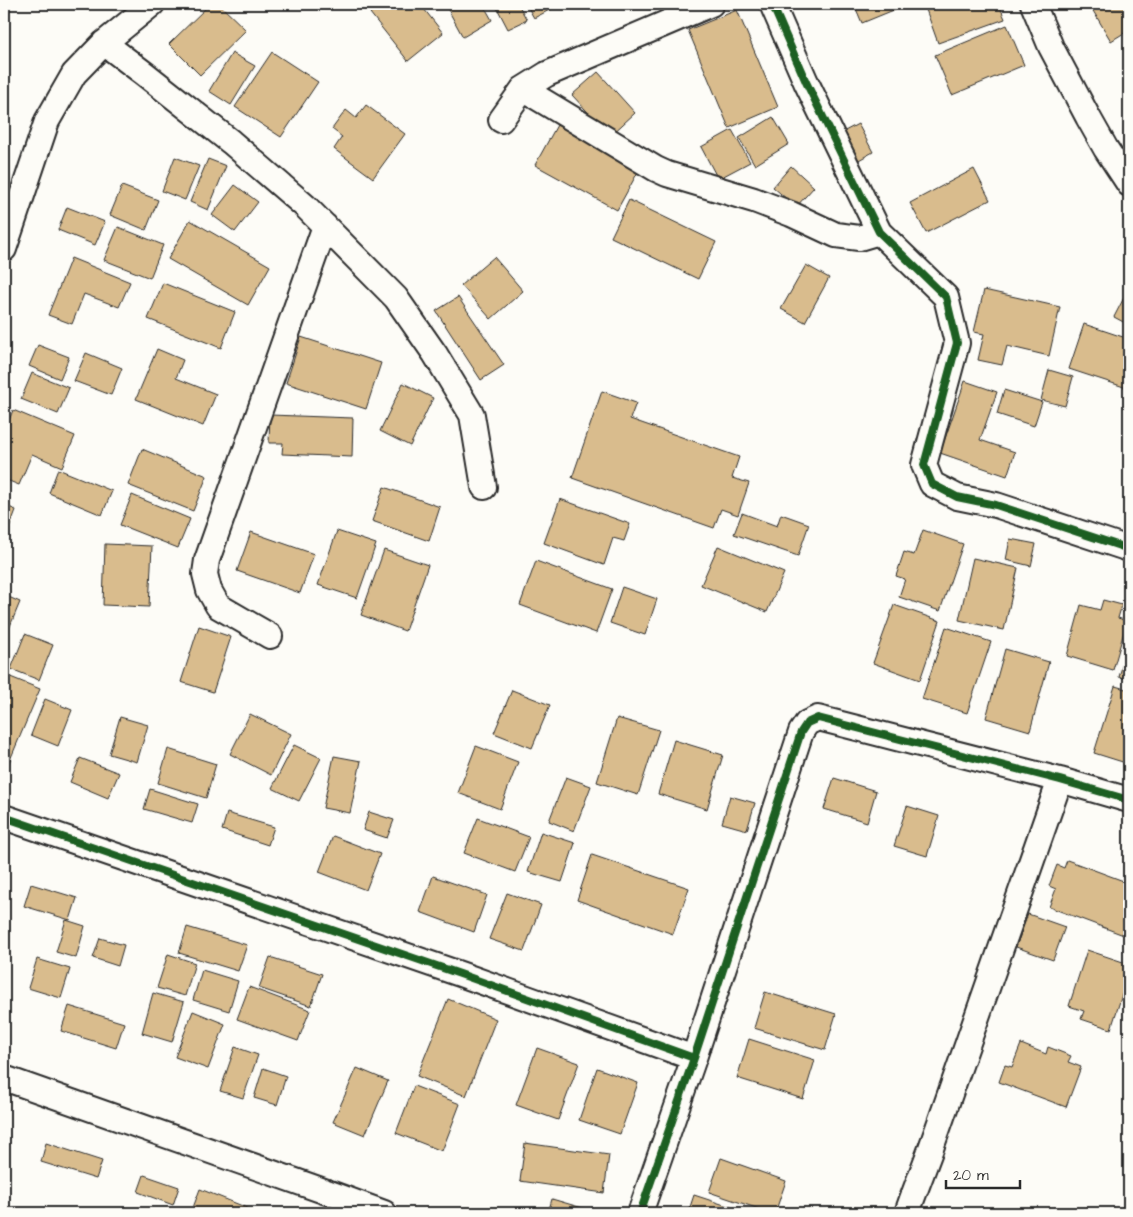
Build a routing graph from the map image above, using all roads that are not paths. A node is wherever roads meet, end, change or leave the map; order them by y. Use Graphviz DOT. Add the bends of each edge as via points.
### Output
graph roads {
  1 [pos="152,4"];
  2 [pos="711,4"];
  3 [pos="772,4"];
  4 [pos="1033,4"];
  5 [pos="104,43"];
  6 [pos="524,89"];
  7 [pos="501,120"];
  8 [pos="1129,184"];
  9 [pos="325,226"];
  10 [pos="879,232"];
  11 [pos="4,249"];
  12 [pos="484,486"];
  13 [pos="1129,549"];
  14 [pos="270,636"];
  15 [pos="1060,780"];
  16 [pos="1129,800"];
  17 [pos="4,818"];
  18 [pos="694,1058"];
  19 [pos="4,1078"];
  20 [pos="384,1213"];
  21 [pos="640,1213"];
  22 [pos="908,1213"];
  1 -- 5 [label="street"];
  2 -- 6 [label="street" via="547,74"];
  3 -- 10 [label="street"];
  4 -- 8 [label="street" via="1083,108"];
  5 -- 9 [label="street" via="231,142"];
  5 -- 11 [label="street" via="74,74 47,121"];
  6 -- 7 [label="street"];
  6 -- 10 [label="street" via="667,174 754,200 836,235 859,238"];
  9 -- 12 [label="street" via="396,298 435,354 472,415"];
  9 -- 14 [label="street" via="207,560 209,590 218,606"];
  10 -- 13 [label="street" via="946,297 957,344 924,465 932,484 957,498 996,505"];
  15 -- 16 [label="street"];
  15 -- 18 [label="street" via="818,718 807,723 801,732"];
  15 -- 22 [label="street"];
  17 -- 18 [label="street"];
  18 -- 21 [label="street"];
  19 -- 20 [label="street"];
}
